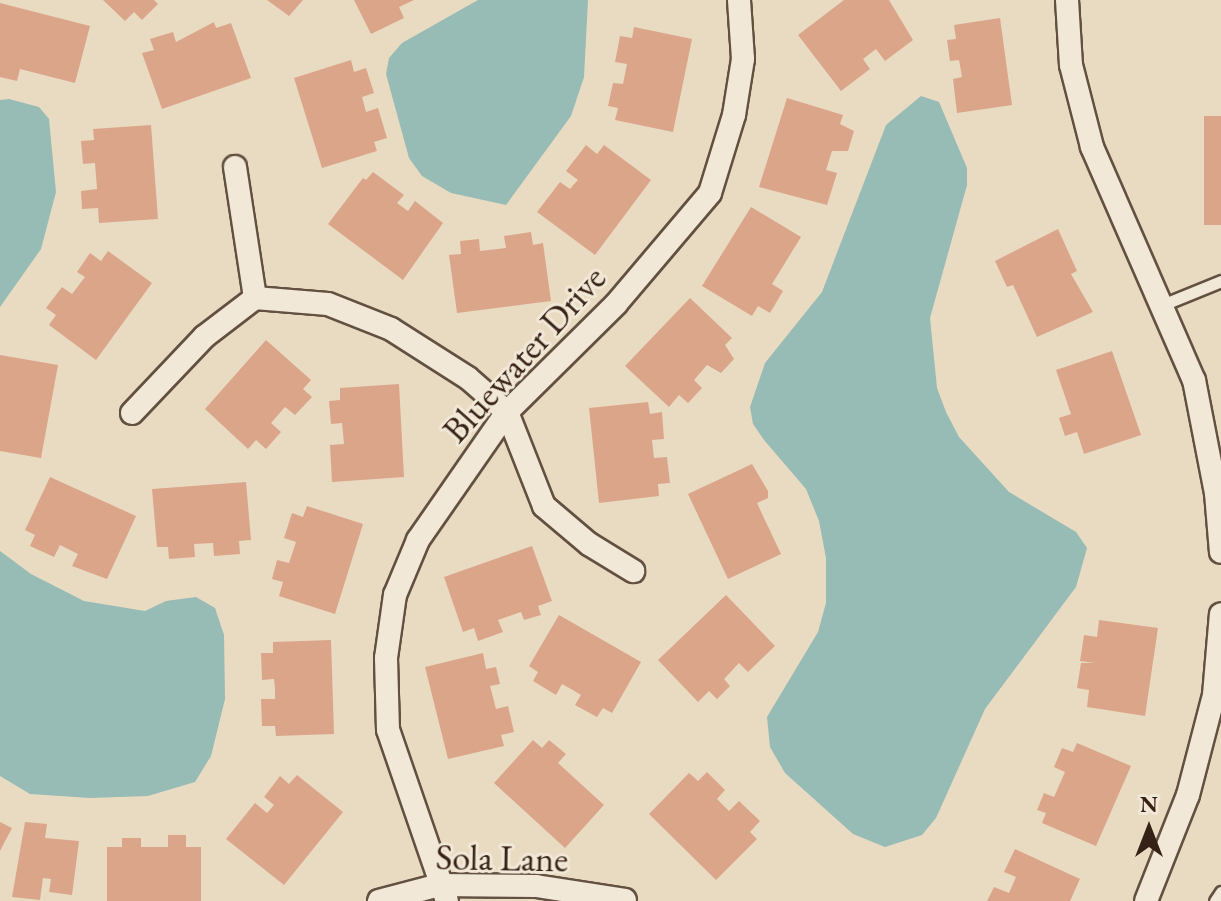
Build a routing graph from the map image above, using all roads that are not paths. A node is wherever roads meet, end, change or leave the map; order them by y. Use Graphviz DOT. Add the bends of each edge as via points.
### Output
graph roads {
  1 [pos="739,0"];
  2 [pos="1067,0"];
  3 [pos="235,167"];
  4 [pos="1221,281"];
  5 [pos="255,298"];
  6 [pos="1162,305"];
  7 [pos="507,412"];
  8 [pos="132,413"];
  9 [pos="1221,552"];
  10 [pos="633,571"];
  11 [pos="1221,614"];
  12 [pos="1221,892"];
  13 [pos="443,893"];
  14 [pos="625,900"];
  15 [pos="379,901"];
  16 [pos="1146,901"];
  17 [pos="1215,901"];
  1 -- 7 [label="street, Bluewater Drive" via="743,59 734,115 710,193 616,304"];
  2 -- 6 [label="street" via="1071,65 1092,147"];
  3 -- 5 [label="street"];
  4 -- 6 [label="lane"];
  5 -- 7 [label="street" via="328,304 391,329 468,378"];
  5 -- 8 [label="street" via="204,337"];
  6 -- 9 [label="street" via="1194,380 1216,493"];
  7 -- 10 [label="street" via="544,506 589,544"];
  7 -- 13 [label="street, Bluewater Drive" via="418,540 392,611 386,658 388,730"];
  11 -- 16 [label="street" via="1214,695 1188,795"];
  12 -- 17 [label="lane"];
  13 -- 14 [label="street, Sola Lane" via="536,886"];
  13 -- 15 [label="street, Sola Lane"];
}
